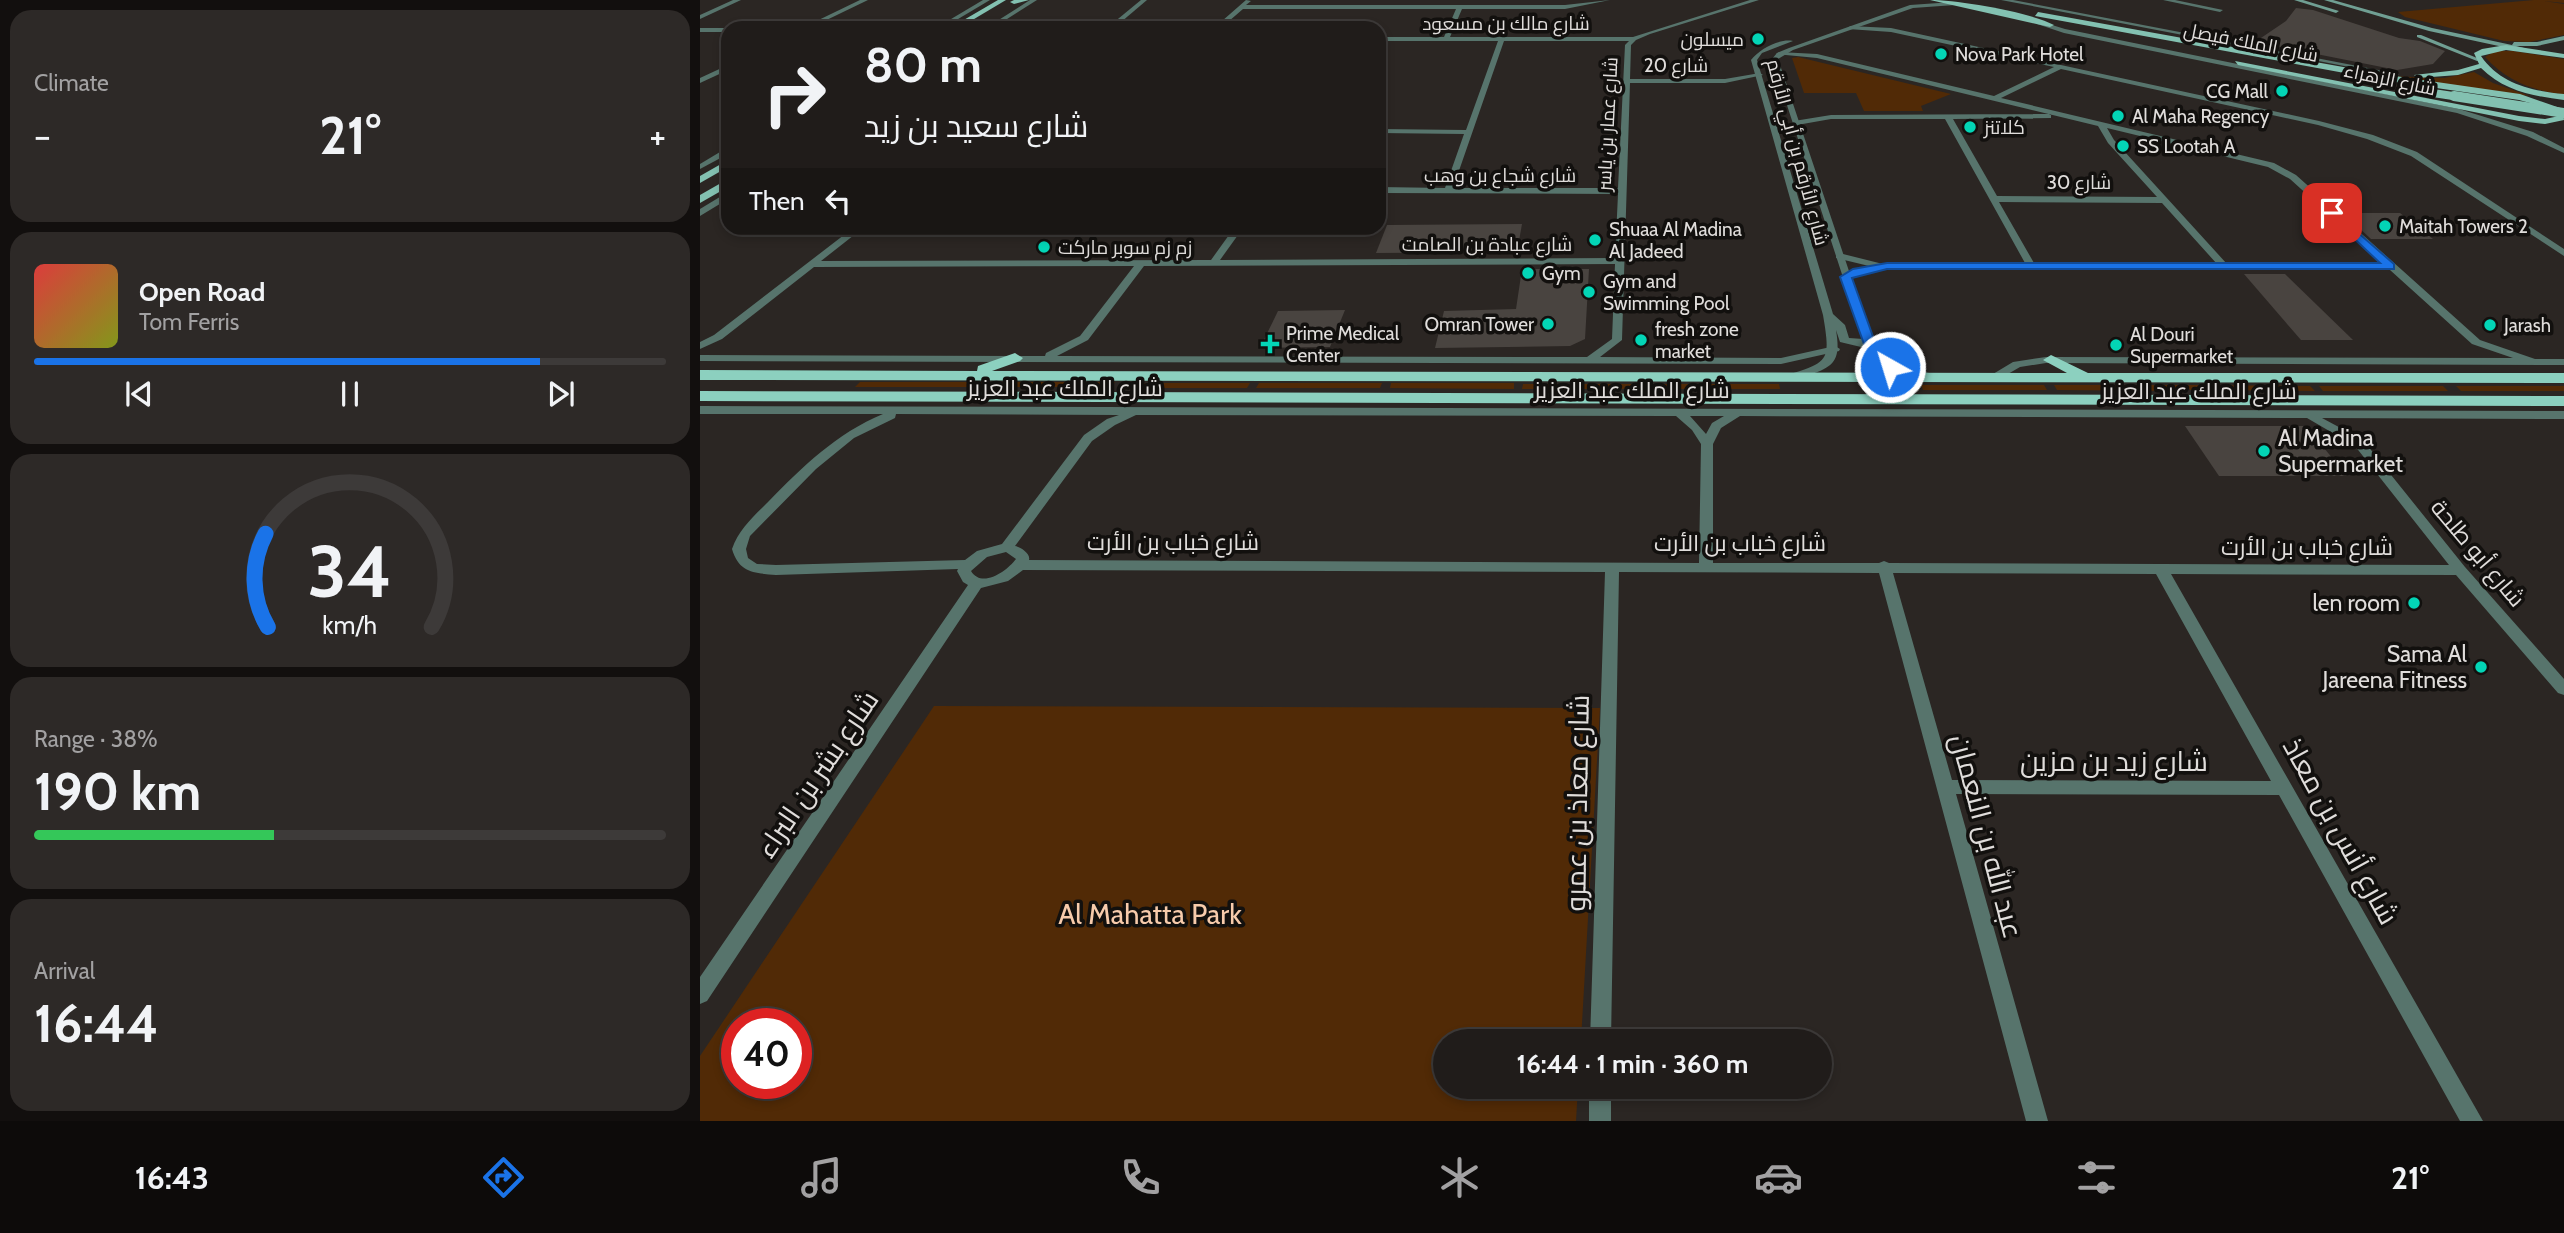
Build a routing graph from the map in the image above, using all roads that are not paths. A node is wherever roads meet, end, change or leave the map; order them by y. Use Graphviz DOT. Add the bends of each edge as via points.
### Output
graph roads {
  1 [pos="738,0"];
  2 [pos="864,0"];
  3 [pos="1003,0"];
  4 [pos="1026,0"];
  5 [pos="1034,0"];
  6 [pos="1144,0"];
  7 [pos="1249,0"];
  8 [pos="1330,0"];
  9 [pos="1607,0"];
  10 [pos="1756,0"];
  11 [pos="1899,0"];
  12 [pos="1933,0"];
  13 [pos="1968,0"];
  14 [pos="2166,0"];
  15 [pos="2297,0"];
  16 [pos="2327,0"];
  17 [pos="1016,1"];
  18 [pos="2183,2"];
  19 [pos="2001,3"];
  20 [pos="1953,4"];
  21 [pos="1886,6"];
  22 [pos="1240,7"];
  23 [pos="1324,7"];
  24 [pos="1460,7"];
  25 [pos="989,8"];
  26 [pos="2220,10"];
  27 [pos="2006,14"];
  28 [pos="2038,14"];
  29 [pos="700,17"];
  30 [pos="1873,20"];
  31 [pos="820,21"];
  32 [pos="956,21"];
  33 [pos="967,21"];
  34 [pos="1000,21"];
  35 [pos="1118,21"];
  36 [pos="1225,21"];
  37 [pos="1836,25"];
  38 [pos="2415,26"];
  39 [pos="1850,28"];
  40 [pos="700,30"];
  41 [pos="721,30"];
  42 [pos="1891,30"];
  43 [pos="2564,38"];
  44 [pos="1446,39"];
  45 [pos="1502,39"];
  46 [pos="1634,39"];
  47 [pos="1386,41"];
  48 [pos="1809,43"];
  49 [pos="2522,49"];
  50 [pos="2264,50"];
  51 [pos="1779,54"];
  52 [pos="1817,55"];
  53 [pos="2564,56"];
  54 [pos="2288,59"];
  55 [pos="2481,62"];
  56 [pos="2321,66"];
  57 [pos="2060,67"];
  58 [pos="721,70"];
  59 [pos="2396,74"];
  60 [pos="1760,75"];
  61 [pos="700,81"];
  62 [pos="1627,81"];
  63 [pos="1725,81"];
  64 [pos="1763,89"];
  65 [pos="2421,89"];
  66 [pos="2526,90"];
  67 [pos="2564,97"];
  68 [pos="1996,98"];
  69 [pos="2014,102"];
  70 [pos="2447,104"];
  71 [pos="2564,104"];
  72 [pos="2471,109"];
  73 [pos="1793,110"];
  74 [pos="2564,111"];
  75 [pos="2067,116"];
  76 [pos="2479,116"];
  77 [pos="1831,117"];
  78 [pos="1948,117"];
  79 [pos="2011,117"];
  80 [pos="1797,123"];
  81 [pos="2101,124"];
  82 [pos="2564,130"];
  83 [pos="1386,131"];
  84 [pos="1469,132"];
  85 [pos="2141,133"];
  86 [pos="2110,141"];
  87 [pos="2564,151"];
  88 [pos="721,155"];
  89 [pos="700,167"];
  90 [pos="721,167"];
  91 [pos="700,180"];
  92 [pos="721,186"];
  93 [pos="1386,190"];
  94 [pos="1448,191"];
  95 [pos="1621,191"];
  96 [pos="700,200"];
  97 [pos="721,200"];
  98 [pos="1994,200"];
  99 [pos="2165,200"];
  100 [pos="700,213"];
  101 [pos="849,235"];
  102 [pos="1233,235"];
  103 [pos="2564,253"];
  104 [pos="1839,256"];
  105 [pos="1618,261"];
  106 [pos="1141,263"];
  107 [pos="1213,263"];
  108 [pos="811,264"];
  109 [pos="1887,266"];
  110 [pos="2031,266"];
  111 [pos="2225,267"];
  112 [pos="2390,267"];
  113 [pos="1846,277"];
  114 [pos="1828,315"];
  115 [pos="718,337"];
  116 [pos="1084,338"];
  117 [pos="1617,340"];
  118 [pos="1868,340"];
  119 [pos="2476,342"];
  120 [pos="700,346"];
  121 [pos="1835,349"];
  122 [pos="700,358"];
  123 [pos="717,358"];
  124 [pos="1015,358"];
  125 [pos="1042,358"];
  126 [pos="1092,358"];
  127 [pos="1336,359"];
  128 [pos="1589,360"];
  129 [pos="1642,360"];
  130 [pos="2051,360"];
  131 [pos="2278,362"];
  132 [pos="2475,362"];
  133 [pos="2534,362"];
  134 [pos="2564,362"];
  135 [pos="2564,372"];
  136 [pos="969,374"];
  137 [pos="1302,374"];
  138 [pos="707,375"];
  139 [pos="1661,375"];
  140 [pos="1997,376"];
  141 [pos="2088,376"];
  142 [pos="2265,377"];
  143 [pos="1788,378"];
  144 [pos="1942,378"];
  145 [pos="2564,378"];
  146 [pos="700,396"];
  147 [pos="814,396"];
  148 [pos="1425,398"];
  149 [pos="1650,398"];
  150 [pos="2015,399"];
  151 [pos="2260,400"];
  152 [pos="2564,401"];
  153 [pos="700,410"];
  154 [pos="841,411"];
  155 [pos="902,411"];
  156 [pos="1074,411"];
  157 [pos="1141,411"];
  158 [pos="1392,412"];
  159 [pos="1739,413"];
  160 [pos="1679,414"];
  161 [pos="1992,414"];
  162 [pos="2536,414"];
  163 [pos="2304,415"];
  164 [pos="2370,415"];
  165 [pos="2564,415"];
  166 [pos="2564,425"];
  167 [pos="1088,438"];
  168 [pos="839,441"];
  169 [pos="2359,443"];
  170 [pos="1707,444"];
  171 [pos="1006,548"];
  172 [pos="968,564"];
  173 [pos="1021,565"];
  174 [pos="1612,566"];
  175 [pos="1884,566"];
  176 [pos="1706,567"];
  177 [pos="2161,569"];
  178 [pos="2459,570"];
  179 [pos="977,583"];
  180 [pos="2564,689"];
  181 [pos="1945,787"];
  182 [pos="2284,788"];
  183 [pos="700,994"];
  184 [pos="1601,1029"];
  185 [pos="1600,1099"];
  186 [pos="1600,1121"];
  187 [pos="2037,1121"];
  188 [pos="2472,1121"];
  1 -- 29 [label="street"];
  2 -- 31 [label="street"];
  3 -- 25 [label="main road"];
  4 -- 17 [label="main road"];
  5 -- 34 [label="street"];
  6 -- 35 [label="street"];
  7 -- 22 [label="street"];
  8 -- 23 [label="street"];
  9 -- 24 [label="street" via="1565,7"];
  10 -- 46 [label="street, شارع عمار بن ياسر"];
  11 -- 21 [label="street, شارع الأرقم بن أبي الأرقم"];
  12 -- 20 [label="main road, شارع الملك فيصل"];
  13 -- 19 [label="main road, شارع الملك فيصل"];
  14 -- 18 [label="street"];
  15 -- 55 [label="main road" via="2429,38"];
  16 -- 38 [label="main road"];
  17 -- 25 [label="main road"];
  18 -- 26 [label="street"];
  19 -- 28 [label="main road, شارع الملك فيصل"];
  20 -- 27 [label="main road, شارع الملك فيصل"];
  20 -- 30 [label="street, شارع الأرقم بن أبي الأرقم" via="1912,6"];
  21 -- 30 [label="street" via="1898,7"];
  21 -- 37 [label="street, شارع الأرقم بن أبي الأرقم"];
  22 -- 23 [label="street"];
  22 -- 36 [label="street"];
  23 -- 24 [label="street"];
  24 -- 44 [label="street"];
  25 -- 32 [label="street"];
  25 -- 33 [label="main road"];
  27 -- 28 [label="main road"];
  27 -- 65 [label="main road, شارع الملك فيصل"];
  28 -- 50 [label="street, شارع الملك فيصل"];
  28 -- 54 [label="main road"];
  28 -- 65 [label="main road, شارع الملك فيصل"];
  28 -- 70 [label="main road"];
  28 -- 76 [label="street, شارع الزهراء" via="2064,31"];
  30 -- 39 [label="street, شارع الأرقم بن أبي الأرقم"];
  30 -- 42 [label="street"];
  37 -- 48 [label="street" via="1806,39"];
  37 -- 60 [label="street, شارع الأرقم بن أبي الأرقم" via="1760,52 1754,57"];
  38 -- 43 [label="main road" via="2518,44"];
  38 -- 49 [label="main road"];
  39 -- 42 [label="street"];
  39 -- 48 [label="street, شارع الأرقم بن أبي الأرقم"];
  40 -- 41 [label="street"];
  42 -- 57 [label="street"];
  44 -- 45 [label="street, شارع مالك بن مسعود"];
  44 -- 47 [label="street, شارع مالك بن مسعود"];
  45 -- 46 [label="street, شارع مالك بن مسعود"];
  45 -- 84 [label="street"];
  46 -- 62 [label="street, شارع عمار بن ياسر" via="1628,48"];
  48 -- 51 [label="street, شارع الأرقم بن أبي الأرقم"];
  48 -- 52 [label="street" via="1807,51"];
  49 -- 53 [label="main road"];
  49 -- 55 [label="main road" via="2485,50 2477,55"];
  50 -- 54 [label="main road"];
  50 -- 59 [label="street, شارع الملك فيصل"];
  51 -- 52 [label="street"];
  51 -- 73 [label="street, شارع الأرقم بن أبي الأرقم" via="1776,63"];
  52 -- 68 [label="street"];
  54 -- 56 [label="main road"];
  55 -- 59 [label="main road" via="2469,71"];
  55 -- 66 [label="main road" via="2500,80"];
  56 -- 59 [label="main road"];
  56 -- 72 [label="main road" via="2530,99 2555,108 2564,117 2539,121"];
  57 -- 68 [label="street"];
  57 -- 103 [label="street" via="2319,123 2393,145 2431,164"];
  58 -- 61 [label="street"];
  60 -- 63 [label="street, شارع 20"];
  60 -- 64 [label="street, شارع الأرقم بن أبي الأرقم"];
  62 -- 63 [label="street, شارع 20"];
  62 -- 95 [label="street, شارع عمار بن ياسر"];
  63 -- 64 [label="street, شارع 20"];
  64 -- 114 [label="street, شارع الأرقم بن أبي الأرقم"];
  65 -- 74 [label="main road, شارع الملك فيصل, bridge"];
  66 -- 67 [label="main road"];
  66 -- 71 [label="main road"];
  68 -- 69 [label="street"];
  69 -- 75 [label="street"];
  69 -- 79 [label="street" via="2020,112"];
  70 -- 72 [label="main road"];
  70 -- 76 [label="main road"];
  72 -- 82 [label="main road"];
  73 -- 77 [label="street"];
  73 -- 80 [label="street, شارع الأرقم بن أبي الأرقم"];
  75 -- 79 [label="street"];
  75 -- 81 [label="street"];
  76 -- 87 [label="street, شارع الزهراء"];
  77 -- 78 [label="street"];
  77 -- 80 [label="street"];
  78 -- 79 [label="street"];
  78 -- 98 [label="street"];
  80 -- 104 [label="street, شارع الأرقم بن أبي الأرقم"];
  81 -- 85 [label="street"];
  81 -- 86 [label="street"];
  83 -- 84 [label="street"];
  84 -- 94 [label="street"];
  85 -- 86 [label="street"];
  85 -- 112 [label="street" via="2284,171"];
  86 -- 99 [label="street"];
  88 -- 89 [label="street"];
  90 -- 91 [label="main road"];
  92 -- 96 [label="main road"];
  93 -- 94 [label="street, شارع شجاع بن وهب"];
  94 -- 95 [label="street, شارع شجاع بن وهب"];
  95 -- 105 [label="street, شارع عمار بن ياسر"];
  97 -- 100 [label="street"];
  98 -- 99 [label="street, شارع 30"];
  98 -- 110 [label="street"];
  99 -- 111 [label="street"];
  101 -- 108 [label="street"];
  102 -- 107 [label="street"];
  104 -- 109 [label="street"];
  104 -- 113 [label="street, شارع الأرقم بن أبي الأرقم"];
  105 -- 107 [label="street, شارع عبادة بن الصامت"];
  105 -- 117 [label="street, شارع عمار بن ياسر"];
  106 -- 107 [label="street, شارع عبادة بن الصامت"];
  106 -- 108 [label="street, شارع عبادة بن الصامت"];
  106 -- 116 [label="street"];
  108 -- 115 [label="street"];
  109 -- 110 [label="street"];
  109 -- 113 [label="street"];
  110 -- 111 [label="street"];
  111 -- 112 [label="street"];
  112 -- 119 [label="street"];
  113 -- 118 [label="street, شارع الأرقم بن أبي الأرقم"];
  114 -- 118 [label="street" via="1840,325 1844,340 1861,344"];
  114 -- 121 [label="street, شارع الأرقم بن أبي الأرقم"];
  115 -- 120 [label="street"];
  115 -- 123 [label="street"];
  116 -- 125 [label="street"];
  116 -- 126 [label="street"];
  117 -- 128 [label="street"];
  117 -- 129 [label="street"];
  118 -- 144 [label="street, شارع الأرقم بن أبي الأرقم" via="1881,363"];
  119 -- 132 [label="street" via="2479,353"];
  119 -- 133 [label="street"];
  121 -- 129 [label="street, شارع الملك عبد العزيز" via="1781,361"];
  121 -- 143 [label="street" via="1825,366"];
  122 -- 123 [label="street, شارع الملك عبد العزيز"];
  123 -- 124 [label="street, شارع الملك عبد العزيز"];
  123 -- 138 [label="highway"];
  124 -- 125 [label="street, شارع الملك عبد العزيز"];
  124 -- 136 [label="highway"];
  125 -- 126 [label="street, شارع الملك عبد العزيز"];
  126 -- 127 [label="street, شارع الملك عبد العزيز"];
  127 -- 128 [label="street, شارع الملك عبد العزيز"];
  127 -- 137 [label="highway"];
  128 -- 129 [label="street, شارع الملك عبد العزيز"];
  129 -- 139 [label="highway"];
  130 -- 131 [label="street, شارع الملك عبد العزيز"];
  130 -- 140 [label="street, شارع الملك عبد العزيز" via="2017,365"];
  130 -- 141 [label="highway"];
  131 -- 132 [label="street, شارع الملك عبد العزيز"];
  131 -- 142 [label="highway"];
  132 -- 133 [label="street, شارع الملك عبد العزيز"];
  133 -- 134 [label="street, شارع الملك عبد العزيز"];
  133 -- 135 [label="highway"];
  136 -- 137 [label="highway, شارع الملك عبد العزيز"];
  136 -- 138 [label="highway, شارع الملك عبد العزيز"];
  137 -- 139 [label="highway, شارع الملك عبد العزيز"];
  139 -- 143 [label="highway, شارع الملك عبد العزيز"];
  140 -- 141 [label="highway, شارع الملك عبد العزيز"];
  140 -- 144 [label="highway, شارع الملك عبد العزيز"];
  141 -- 142 [label="highway, شارع الملك عبد العزيز"];
  142 -- 145 [label="highway, شارع الملك عبد العزيز"];
  143 -- 144 [label="highway, شارع الملك عبد العزيز"];
  146 -- 147 [label="highway, شارع الملك عبد العزيز"];
  147 -- 148 [label="highway, شارع الملك عبد العزيز"];
  147 -- 154 [label="street"];
  148 -- 149 [label="highway, شارع الملك عبد العزيز"];
  148 -- 158 [label="highway"];
  149 -- 150 [label="highway, شارع الملك عبد العزيز"];
  149 -- 160 [label="highway"];
  150 -- 151 [label="highway, شارع الملك عبد العزيز"];
  150 -- 161 [label="highway"];
  151 -- 152 [label="highway, شارع الملك عبد العزيز"];
  151 -- 163 [label="highway"];
  153 -- 154 [label="street, شارع الملك عبد العزيز"];
  154 -- 155 [label="street, شارع الملك عبد العزيز"];
  154 -- 168 [label="street" via="845,425"];
  155 -- 156 [label="street, شارع الملك عبد العزيز"];
  155 -- 168 [label="street"];
  156 -- 157 [label="street, شارع الملك عبد العزيز"];
  156 -- 167 [label="street" via="1085,423"];
  157 -- 158 [label="street, شارع الملك عبد العزيز"];
  157 -- 167 [label="street" via="1111,422"];
  158 -- 160 [label="street, شارع الملك عبد العزيز"];
  159 -- 160 [label="street, شارع الملك عبد العزيز"];
  159 -- 161 [label="street, شارع الملك عبد العزيز"];
  159 -- 170 [label="street" via="1716,426"];
  160 -- 170 [label="street"];
  161 -- 163 [label="street, شارع الملك عبد العزيز"];
  162 -- 164 [label="street, شارع الملك عبد العزيز"];
  162 -- 165 [label="street, شارع الملك عبد العزيز"];
  162 -- 166 [label="street"];
  163 -- 164 [label="street, شارع الملك عبد العزيز"];
  163 -- 169 [label="street, شارع أبو طلحة"];
  164 -- 169 [label="street" via="2357,426"];
  167 -- 171 [label="street"];
  168 -- 172 [label="street" via="744,535 739,549 742,560 754,568 789,570"];
  169 -- 178 [label="street, شارع أبو طلحة"];
  170 -- 176 [label="street"];
  171 -- 172 [label="street" via="988,551"];
  171 -- 173 [label="street" via="1021,553"];
  172 -- 179 [label="street" via="965,576"];
  173 -- 174 [label="street, شارع خباب بن الأرت"];
  173 -- 179 [label="street" via="998,580"];
  174 -- 176 [label="street, شارع خباب بن الأرت"];
  174 -- 184 [label="street, شارع معاذ بن عمرو"];
  175 -- 176 [label="street, شارع خباب بن الأرت"];
  175 -- 177 [label="street, شارع خباب بن الأرت"];
  175 -- 181 [label="street, عبد الله بن النعمان"];
  177 -- 178 [label="street, شارع خباب بن الأرت"];
  177 -- 182 [label="street, شارع أنس بن معاذ"];
  178 -- 180 [label="street, شارع أبو طلحة"];
  179 -- 183 [label="street, شارع بشر بن البراء"];
  181 -- 182 [label="street, شارع زيد بن مزين"];
  181 -- 187 [label="street, عبد الله بن النعمان"];
  182 -- 188 [label="street, شارع أنس بن معاذ"];
  185 -- 186 [label="street"];
}
